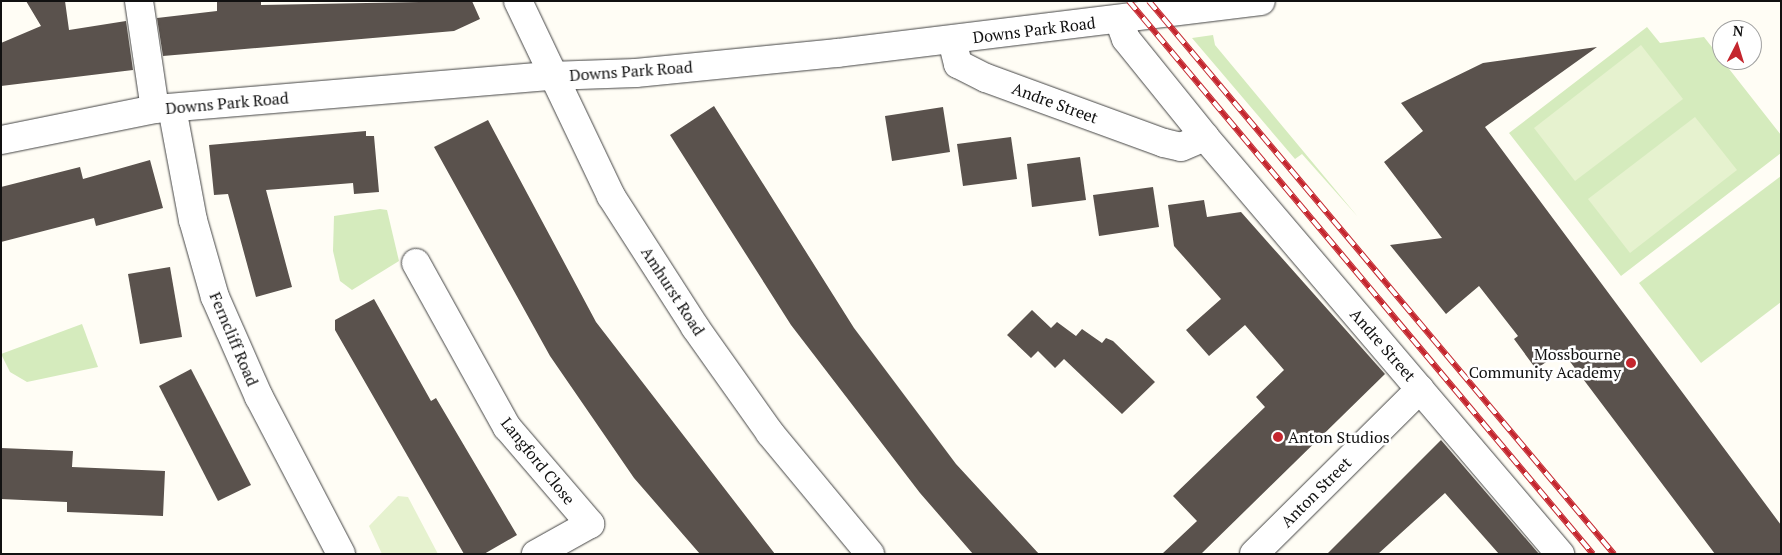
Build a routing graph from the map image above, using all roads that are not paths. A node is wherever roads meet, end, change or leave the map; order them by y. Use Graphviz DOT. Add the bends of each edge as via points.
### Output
graph roads {
  1 [pos="139,1"];
  2 [pos="518,1"];
  3 [pos="1261,1"];
  4 [pos="1118,20"];
  5 [pos="952,40"];
  6 [pos="550,76"];
  7 [pos="164,109"];
  8 [pos="1205,137"];
  9 [pos="1,140"];
  10 [pos="416,263"];
  11 [pos="1420,389"];
  12 [pos="342,554"];
  13 [pos="536,554"];
  14 [pos="870,554"];
  15 [pos="1254,554"];
  16 [pos="1560,554"];
  1 -- 7 [label="street, Ferncliff Road"];
  2 -- 6 [label="street, Amhurst Road"];
  3 -- 4 [label="street, Downs Park Road"];
  4 -- 5 [label="street, Downs Park Road"];
  4 -- 8 [label="street, Andre Street" via="1126,39"];
  5 -- 6 [label="street, Downs Park Road" via="636,73"];
  5 -- 8 [label="street, Andre Street" via="958,64 986,78 1164,143 1181,147"];
  6 -- 7 [label="street, Downs Park Road"];
  6 -- 14 [label="street, Amhurst Road" via="611,196 695,327 770,433"];
  7 -- 9 [label="street, Downs Park Road"];
  7 -- 12 [label="street, Ferncliff Road" via="215,297 244,365"];
  8 -- 11 [label="street, Andre Street"];
  10 -- 13 [label="street, Langford Close" via="507,427 590,524"];
  11 -- 15 [label="street, Anton Street"];
  11 -- 16 [label="street, Andre Street"];
}
